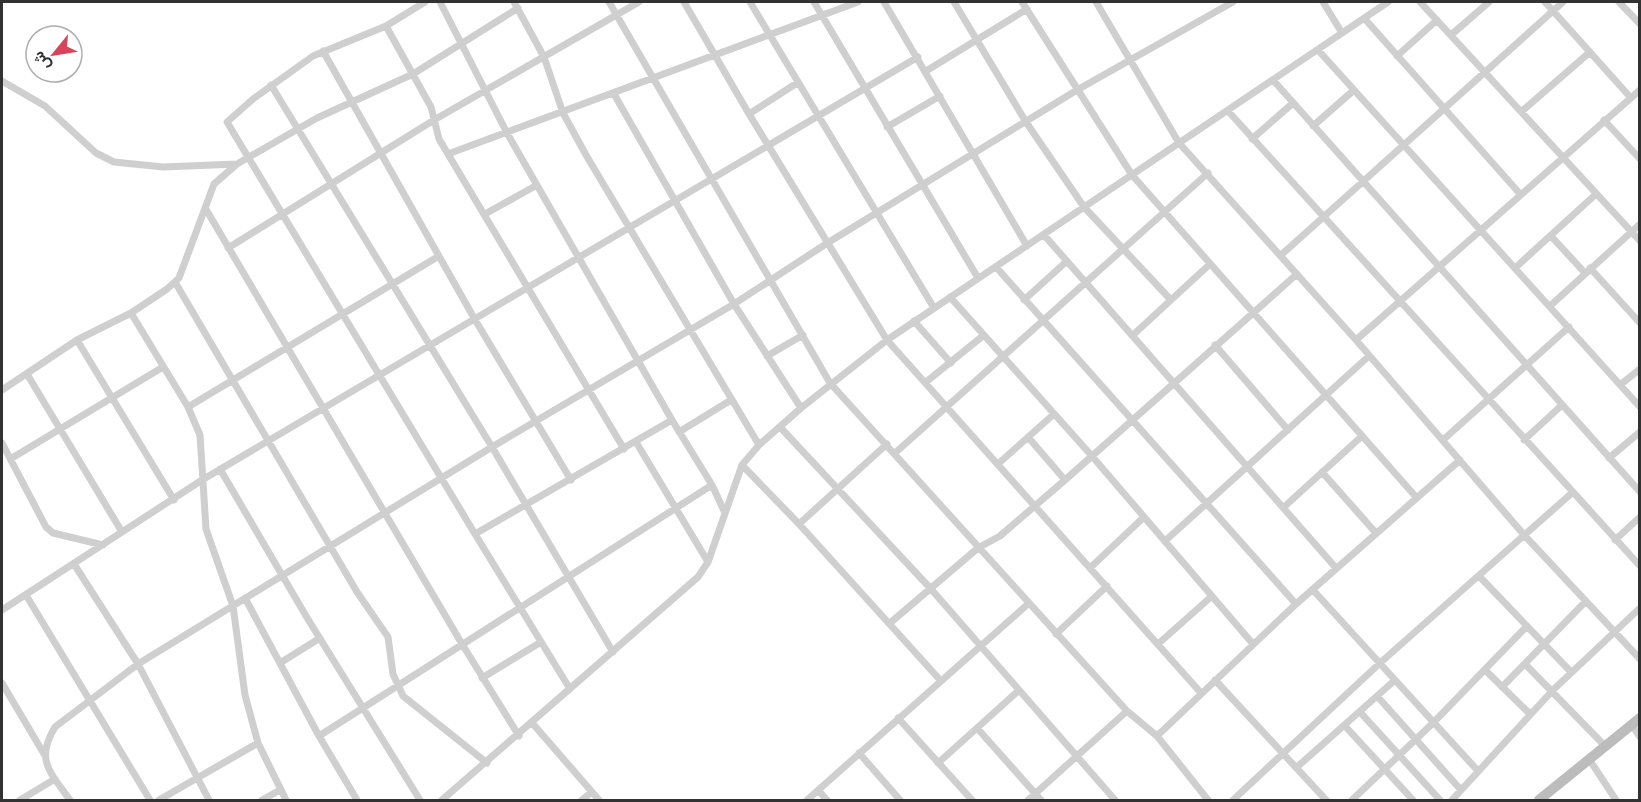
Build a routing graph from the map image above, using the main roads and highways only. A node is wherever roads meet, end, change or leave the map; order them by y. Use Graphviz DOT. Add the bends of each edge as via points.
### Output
graph roads {
  1 [pos="1635,721"];
  2 [pos="1543,799"];
  1 -- 2 [label="main road"];
}
